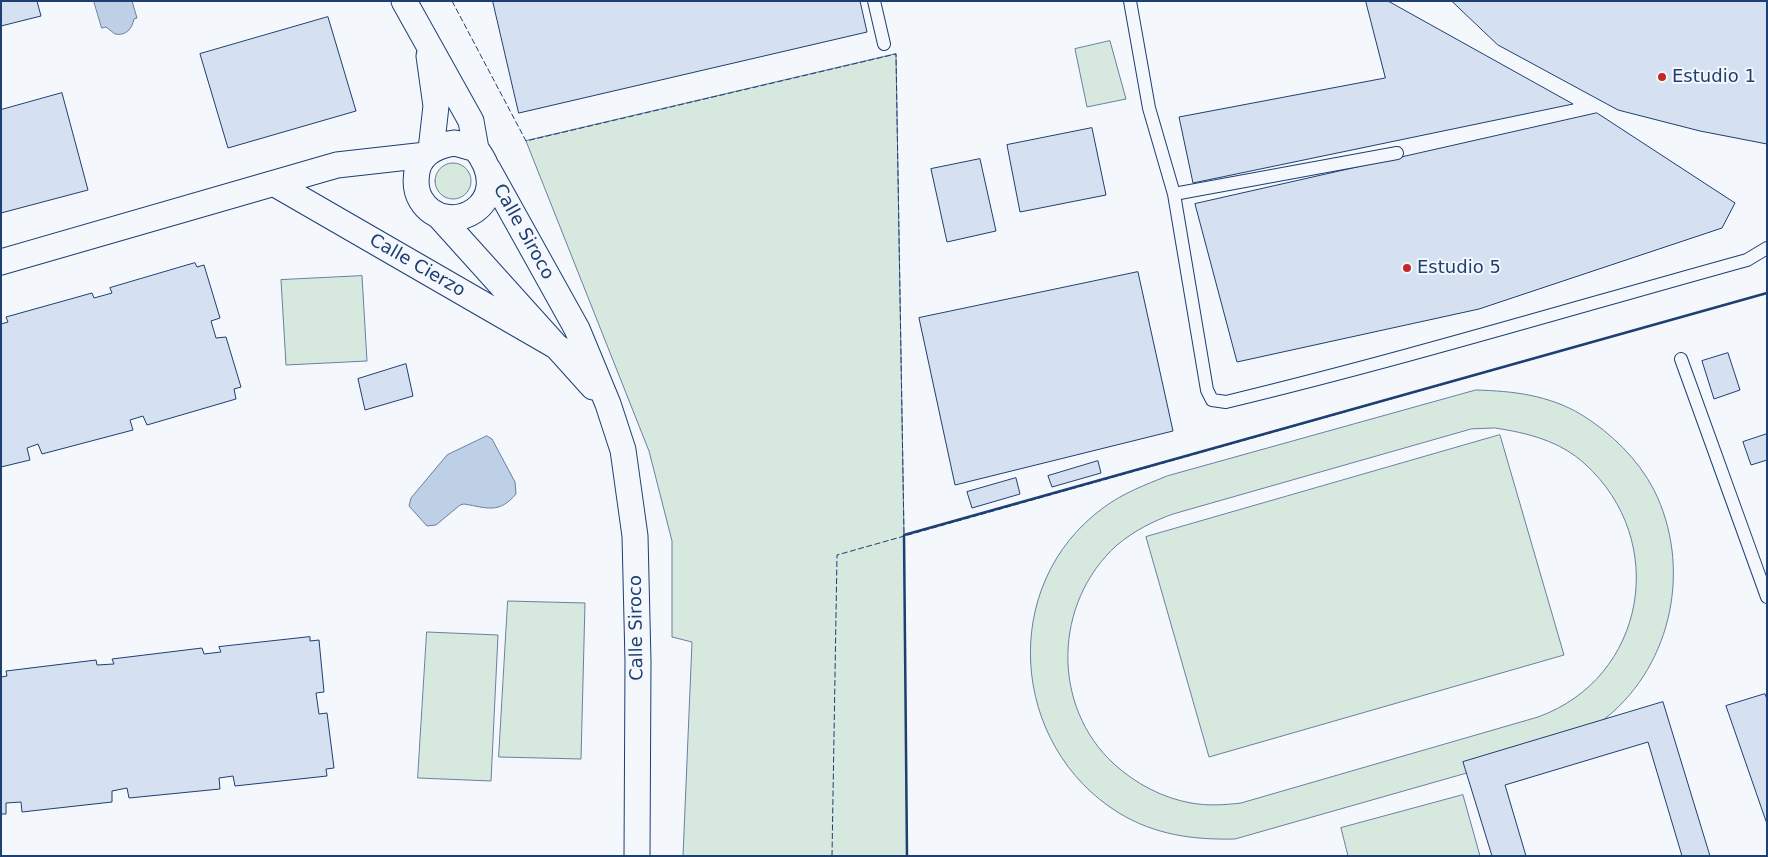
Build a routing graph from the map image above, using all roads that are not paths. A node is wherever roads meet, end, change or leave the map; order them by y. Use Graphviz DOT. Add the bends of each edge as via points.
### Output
graph roads {
  1 [pos="404,1"];
  2 [pos="874,1"];
  3 [pos="1130,1"];
  4 [pos="427,43"];
  5 [pos="884,44"];
  6 [pos="428,153"];
  7 [pos="1397,153"];
  8 [pos="482,159"];
  9 [pos="275,184"];
  10 [pos="1174,194"];
  11 [pos="438,215"];
  12 [pos="1767,248"];
  13 [pos="1,262"];
  14 [pos="559,348"];
  15 [pos="1681,359"];
  16 [pos="608,404"];
  17 [pos="1767,597"];
  18 [pos="637,856"];
  1 -- 4 [label="street, Calle Siroco"];
  2 -- 5 [label="lane"];
  3 -- 10 [label="lane" via="1149,108"];
  4 -- 6 [label="street, Calle Siroco" via="436,106"];
  4 -- 8 [label="street, Calle Siroco" via="472,120"];
  6 -- 8 [label="street" via="442,145 455,144"];
  6 -- 9 [label="street" via="337,165"];
  6 -- 11 [label="street" via="420,163 415,183 422,202"];
  7 -- 10 [label="lane"];
  8 -- 11 [label="street" via="490,181 482,204 474,212 462,216"];
  8 -- 16 [label="street, Calle Siroco" via="577,329"];
  9 -- 13 [label="street"];
  9 -- 14 [label="street, Calle Cierzo"];
  10 -- 12 [label="lane" via="1207,390 1212,400 1226,402 1420,352 1746,260"];
  11 -- 14 [label="street, Calle Siroco"];
  14 -- 16 [label="street, Calle Siroco"];
  15 -- 17 [label="lane"];
  16 -- 18 [label="street, Calle Siroco" via="623,450 635,536"];
}
